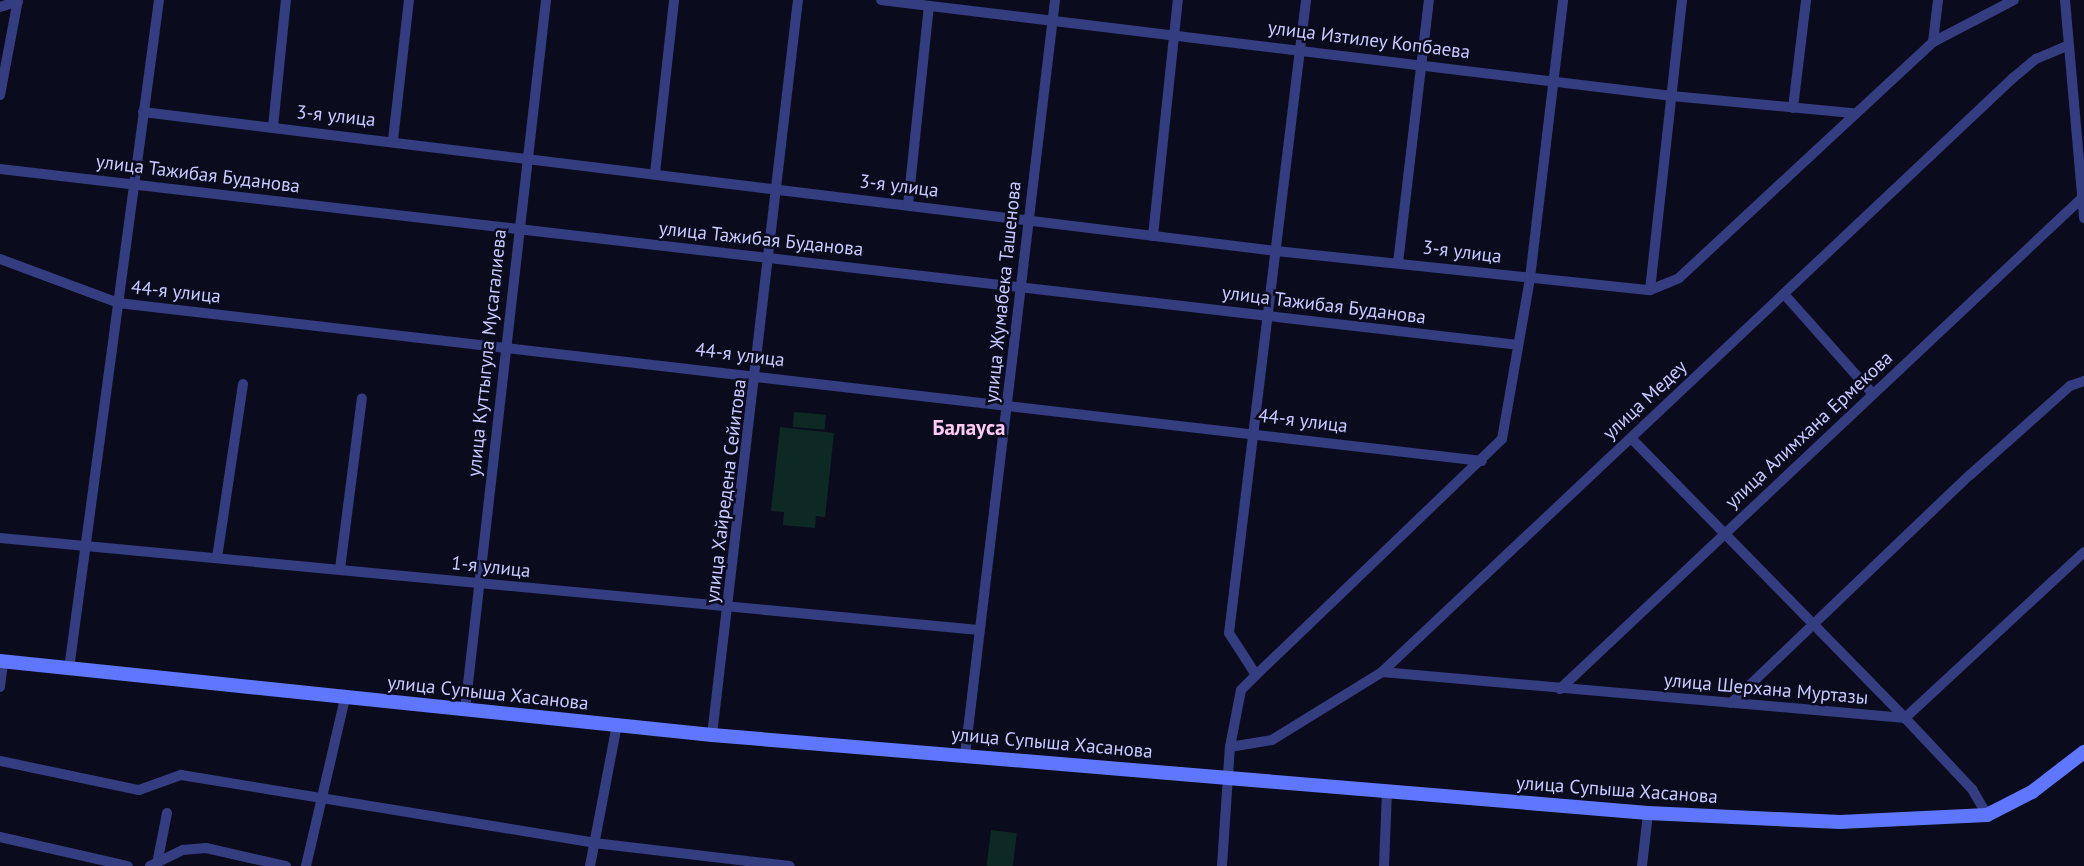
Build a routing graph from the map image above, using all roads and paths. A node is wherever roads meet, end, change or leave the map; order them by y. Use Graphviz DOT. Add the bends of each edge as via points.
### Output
graph roads {
  1 [pos="159,0"];
  2 [pos="286,0"];
  3 [pos="409,0"];
  4 [pos="546,0"];
  5 [pos="674,0"];
  6 [pos="799,0"];
  7 [pos="881,0"];
  8 [pos="1055,0"];
  9 [pos="1178,0"];
  10 [pos="1306,0"];
  11 [pos="1429,0"];
  12 [pos="1563,0"];
  13 [pos="1682,0"];
  14 [pos="1806,0"];
  15 [pos="1938,0"];
  16 [pos="2014,0"];
  17 [pos="2065,0"];
  18 [pos="18,1"];
  19 [pos="929,6"];
  20 [pos="0,7"];
  21 [pos="1054,21"];
  22 [pos="1174,35"];
  23 [pos="1933,42"];
  24 [pos="2066,46"];
  25 [pos="1300,51"];
  26 [pos="1421,64"];
  27 [pos="1554,80"];
  28 [pos="0,95"];
  29 [pos="1672,96"];
  30 [pos="1793,108"];
  31 [pos="143,113"];
  32 [pos="1853,113"];
  33 [pos="273,127"];
  34 [pos="393,140"];
  35 [pos="529,157"];
  36 [pos="0,169"];
  37 [pos="655,173"];
  38 [pos="134,185"];
  39 [pos="778,189"];
  40 [pos="2083,196"];
  41 [pos="908,205"];
  42 [pos="2084,218"];
  43 [pos="1028,220"];
  44 [pos="517,229"];
  45 [pos="1153,236"];
  46 [pos="1276,251"];
  47 [pos="771,258"];
  48 [pos="0,259"];
  49 [pos="1398,262"];
  50 [pos="1530,278"];
  51 [pos="1019,284"];
  52 [pos="1650,290"];
  53 [pos="1784,294"];
  54 [pos="117,303"];
  55 [pos="1268,317"];
  56 [pos="503,344"];
  57 [pos="1518,345"];
  58 [pos="758,375"];
  59 [pos="2084,381"];
  60 [pos="243,384"];
  61 [pos="1873,394"];
  62 [pos="362,398"];
  63 [pos="1008,407"];
  64 [pos="1254,432"];
  65 [pos="1631,438"];
  66 [pos="1482,461"];
  67 [pos="1724,536"];
  68 [pos="0,538"];
  69 [pos="89,546"];
  70 [pos="2084,552"];
  71 [pos="217,558"];
  72 [pos="340,569"];
  73 [pos="480,583"];
  74 [pos="729,608"];
  75 [pos="1812,626"];
  76 [pos="979,630"];
  77 [pos="2,661"];
  78 [pos="69,669"];
  79 [pos="1382,673"];
  80 [pos="1256,675"];
  81 [pos="0,687"];
  82 [pos="1560,689"];
  83 [pos="345,698"];
  84 [pos="1731,703"];
  85 [pos="465,709"];
  86 [pos="1905,718"];
  87 [pos="617,725"];
  88 [pos="712,735"];
  89 [pos="1230,747"];
  90 [pos="2084,752"];
  91 [pos="965,755"];
  92 [pos="0,761"];
  93 [pos="1228,778"];
  94 [pos="1387,792"];
  95 [pos="326,799"];
  96 [pos="167,813"];
  97 [pos="1648,813"];
  98 [pos="1987,815"];
  99 [pos="0,837"];
  100 [pos="594,843"];
  101 [pos="153,865"];
  102 [pos="128,866"];
  103 [pos="286,866"];
  104 [pos="306,866"];
  105 [pos="590,866"];
  106 [pos="790,866"];
  107 [pos="1222,866"];
  108 [pos="1384,866"];
  109 [pos="1642,866"];
  1 -- 31 [label="street"];
  2 -- 33 [label="street"];
  3 -- 34 [label="street"];
  4 -- 35 [label="street, улица Куттыгула Мусагалиева"];
  5 -- 37 [label="street"];
  6 -- 39 [label="street, улица Хайредена Сейитова"];
  7 -- 19 [label="street, улица Изтилеу Копбаева"];
  8 -- 21 [label="street, улица Жумабека Ташенова"];
  9 -- 22 [label="street"];
  10 -- 25 [label="street"];
  11 -- 26 [label="street"];
  12 -- 27 [label="street"];
  13 -- 29 [label="street"];
  14 -- 30 [label="street"];
  15 -- 23 [label="street"];
  16 -- 23 [label="street"];
  17 -- 24 [label="street"];
  18 -- 20 [label="street"];
  18 -- 28 [label="street"];
  19 -- 21 [label="street, улица Изтилеу Копбаева"];
  19 -- 41 [label="street"];
  21 -- 22 [label="street, улица Изтилеу Копбаева"];
  21 -- 43 [label="street, улица Жумабека Ташенова"];
  22 -- 25 [label="street, улица Изтилеу Копбаева"];
  22 -- 45 [label="street"];
  23 -- 32 [label="street"];
  24 -- 40 [label="street"];
  24 -- 53 [label="street, улица Медеу" via="2036,59 2013,78"];
  25 -- 26 [label="street, улица Изтилеу Копбаева"];
  25 -- 46 [label="street"];
  26 -- 27 [label="street, улица Изтилеу Копбаева"];
  26 -- 49 [label="street"];
  27 -- 29 [label="street, улица Изтилеу Копбаева"];
  27 -- 50 [label="street"];
  29 -- 30 [label="street, улица Изтилеу Копбаева"];
  29 -- 52 [label="street"];
  30 -- 32 [label="street, улица Изтилеу Копбаева"];
  31 -- 33 [label="street, 3-я улица"];
  31 -- 38 [label="street"];
  32 -- 52 [label="street" via="1679,278"];
  33 -- 34 [label="street, 3-я улица"];
  34 -- 35 [label="street, 3-я улица"];
  35 -- 37 [label="street, 3-я улица"];
  35 -- 44 [label="street, улица Куттыгула Мусагалиева"];
  36 -- 38 [label="street, улица Тажибая Буданова"];
  37 -- 39 [label="street, 3-я улица"];
  38 -- 44 [label="street, улица Тажибая Буданова"];
  38 -- 54 [label="street"];
  39 -- 41 [label="street, 3-я улица"];
  39 -- 47 [label="street, улица Хайредена Сейитова"];
  40 -- 42 [label="street"];
  40 -- 61 [label="street, улица Алимхана Ермекова"];
  41 -- 43 [label="street, 3-я улица"];
  43 -- 45 [label="street, 3-я улица"];
  43 -- 51 [label="street, улица Жумабека Ташенова"];
  44 -- 47 [label="street, улица Тажибая Буданова"];
  44 -- 56 [label="street, улица Куттыгула Мусагалиева"];
  45 -- 46 [label="street, 3-я улица"];
  46 -- 49 [label="street, 3-я улица"];
  46 -- 55 [label="street"];
  47 -- 51 [label="street, улица Тажибая Буданова"];
  47 -- 58 [label="street, улица Хайредена Сейитова"];
  48 -- 54 [label="street, 44-я улица"];
  49 -- 50 [label="street, 3-я улица"];
  50 -- 52 [label="street, 3-я улица"];
  50 -- 57 [label="street"];
  51 -- 55 [label="street, улица Тажибая Буданова"];
  51 -- 63 [label="street, улица Жумабека Ташенова"];
  53 -- 61 [label="street"];
  53 -- 65 [label="street, улица Медеу"];
  54 -- 56 [label="street, 44-я улица"];
  54 -- 69 [label="street"];
  55 -- 57 [label="street, улица Тажибая Буданова"];
  55 -- 64 [label="street"];
  56 -- 58 [label="street, 44-я улица"];
  56 -- 73 [label="street, улица Куттыгула Мусагалиева"];
  57 -- 66 [label="street" via="1502,439"];
  58 -- 63 [label="street, 44-я улица"];
  58 -- 74 [label="street, улица Хайредена Сейитова"];
  59 -- 75 [label="street" via="2070,386 1980,466"];
  60 -- 71 [label="street"];
  61 -- 67 [label="street, улица Алимхана Ермекова"];
  62 -- 72 [label="street"];
  63 -- 64 [label="street, 44-я улица"];
  63 -- 76 [label="street, улица Жумабека Ташенова"];
  64 -- 66 [label="street, 44-я улица"];
  64 -- 80 [label="street" via="1229,633"];
  65 -- 67 [label="street"];
  65 -- 79 [label="street, улица Медеу"];
  66 -- 80 [label="street"];
  67 -- 75 [label="street"];
  67 -- 82 [label="street, улица Алимхана Ермекова"];
  68 -- 69 [label="street, 1-я улица"];
  69 -- 71 [label="street, 1-я улица"];
  69 -- 78 [label="street"];
  70 -- 86 [label="street"];
  71 -- 72 [label="street, 1-я улица"];
  72 -- 73 [label="street, 1-я улица"];
  73 -- 74 [label="street, 1-я улица"];
  73 -- 85 [label="street, улица Куттыгула Мусагалиева"];
  74 -- 76 [label="street, 1-я улица"];
  74 -- 88 [label="street, улица Хайредена Сейитова"];
  75 -- 84 [label="street"];
  75 -- 86 [label="street"];
  76 -- 91 [label="street, улица Жумабека Ташенова"];
  77 -- 78 [label="street, улица Супыша Хасанова"];
  77 -- 81 [label="street"];
  78 -- 83 [label="street, улица Супыша Хасанова"];
  79 -- 82 [label="street, улица Шерхана Муртазы"];
  79 -- 89 [label="street, улица Медеу" via="1272,740"];
  80 -- 89 [label="street" via="1241,690"];
  82 -- 84 [label="street, улица Шерхана Муртазы"];
  83 -- 85 [label="street, улица Супыша Хасанова"];
  83 -- 95 [label="street"];
  84 -- 86 [label="street, улица Шерхана Муртазы"];
  85 -- 87 [label="street, улица Супыша Хасанова"];
  86 -- 98 [label="street" via="1972,789"];
  87 -- 88 [label="street, улица Супыша Хасанова"];
  87 -- 100 [label="street"];
  88 -- 91 [label="street, улица Супыша Хасанова"];
  89 -- 93 [label="street"];
  90 -- 98 [label="street, улица Супыша Хасанова" via="2032,792"];
  91 -- 93 [label="street, улица Супыша Хасанова"];
  92 -- 95 [label="street" via="139,790 181,775"];
  93 -- 94 [label="street, улица Супыша Хасанова"];
  93 -- 107 [label="street"];
  94 -- 97 [label="street, улица Супыша Хасанова"];
  94 -- 108 [label="street"];
  95 -- 100 [label="street"];
  95 -- 104 [label="street"];
  96 -- 101 [label="street"];
  97 -- 98 [label="street, улица Супыша Хасанова" via="1899,823"];
  97 -- 109 [label="street"];
  99 -- 102 [label="street"];
  100 -- 105 [label="street"];
  100 -- 106 [label="street"];
  101 -- 103 [label="street" via="183,850 206,848"];
}
